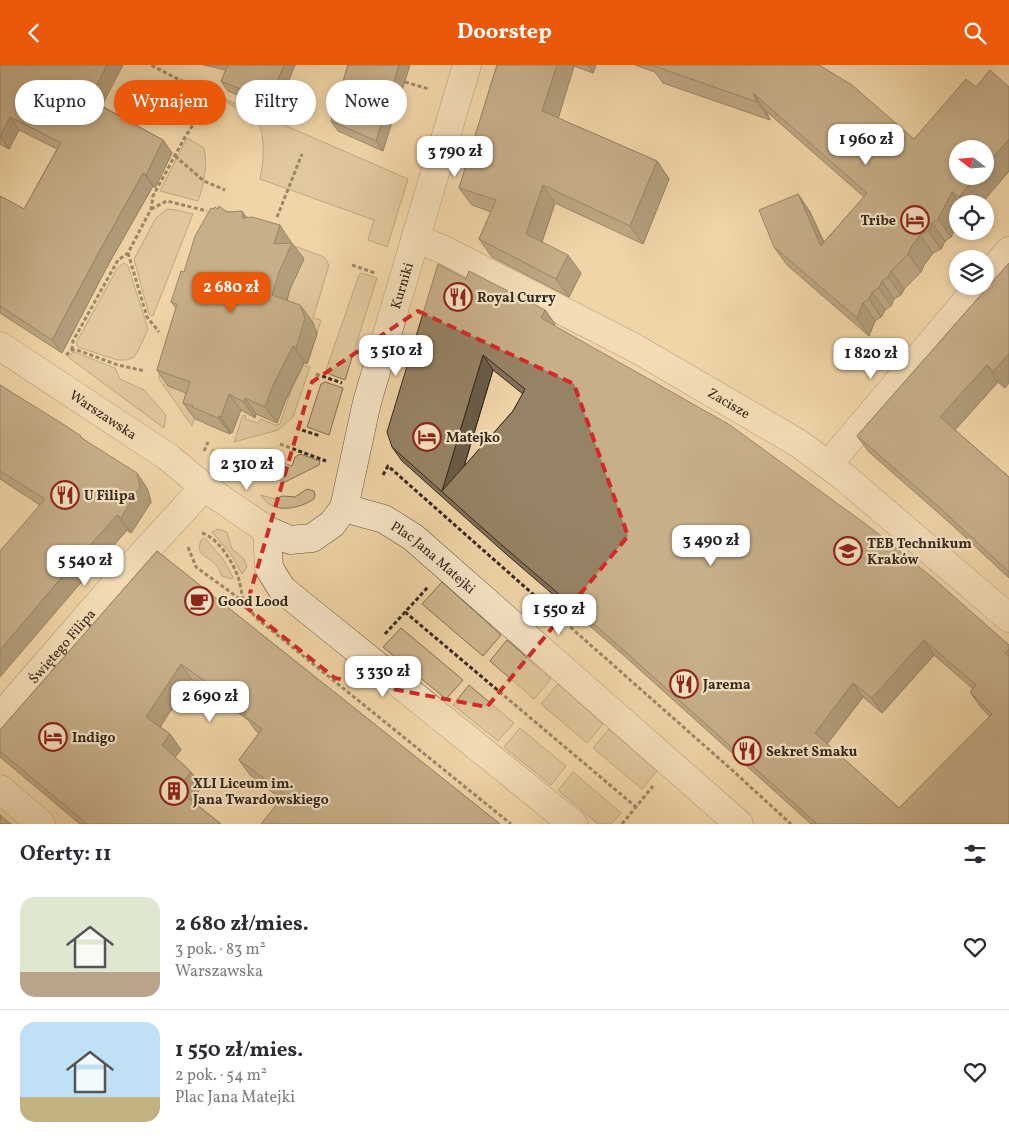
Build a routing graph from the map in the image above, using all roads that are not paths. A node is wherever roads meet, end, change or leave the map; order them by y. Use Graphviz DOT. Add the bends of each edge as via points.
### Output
graph roads {
  1 [pos="467,65"];
  2 [pos="415,238"];
  3 [pos="1009,251"];
  4 [pos="994,268"];
  5 [pos="971,295"];
  6 [pos="0,346"];
  7 [pos="828,465"];
  8 [pos="204,487"];
  9 [pos="344,507"];
  10 [pos="267,530"];
  11 [pos="1009,618"];
  12 [pos="0,717"];
  13 [pos="0,789"];
  14 [pos="41,824"];
  15 [pos="573,824"];
  16 [pos="739,824"];
  1 -- 2 [label="street, Kurniki"];
  2 -- 7 [label="street, Zacisze" via="635,347 798,443"];
  2 -- 9 [label="street, Kurniki" via="367,402"];
  3 -- 4 [label="street"];
  5 -- 7 [label="street"];
  6 -- 8 [label="street, Warszawska" via="168,457"];
  7 -- 11 [label="street, Zacisze"];
  8 -- 10 [label="street"];
  8 -- 12 [label="street, Świętego Filipa"];
  9 -- 10 [label="street" via="332,524 312,538 290,540"];
  9 -- 16 [label="street, Plac Jana Matejki" via="384,519 414,537"];
  10 -- 15 [label="street" via="269,568 282,589"];
  13 -- 14 [label="street"];
}
